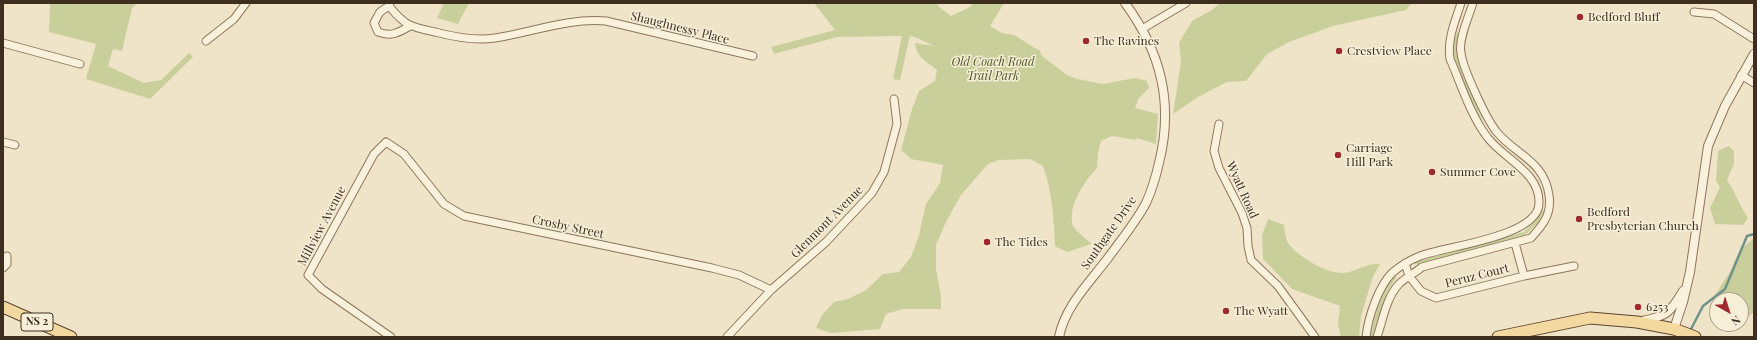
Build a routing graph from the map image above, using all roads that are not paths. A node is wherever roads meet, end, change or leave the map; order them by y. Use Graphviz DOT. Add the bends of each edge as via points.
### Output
graph roads {
  1 [pos="246,3"];
  2 [pos="1125,3"];
  3 [pos="1186,3"];
  4 [pos="1461,3"];
  5 [pos="1473,3"];
  6 [pos="389,5"];
  7 [pos="1694,12"];
  8 [pos="410,26"];
  9 [pos="1142,29"];
  10 [pos="1754,39"];
  11 [pos="206,41"];
  12 [pos="3,43"];
  13 [pos="1754,54"];
  14 [pos="753,56"];
  15 [pos="80,64"];
  16 [pos="1741,75"];
  17 [pos="1754,83"];
  18 [pos="894,99"];
  19 [pos="1219,124"];
  20 [pos="3,142"];
  21 [pos="386,142"];
  22 [pos="14,145"];
  23 [pos="1515,243"];
  24 [pos="7,256"];
  25 [pos="1405,263"];
  26 [pos="1574,266"];
  27 [pos="3,268"];
  28 [pos="1409,276"];
  29 [pos="1524,276"];
  30 [pos="1687,283"];
  31 [pos="771,290"];
  32 [pos="3,307"];
  33 [pos="1637,322"];
  34 [pos="1678,331"];
  35 [pos="72,337"];
  36 [pos="391,337"];
  37 [pos="727,337"];
  38 [pos="1059,337"];
  39 [pos="1315,337"];
  40 [pos="1366,337"];
  41 [pos="1377,337"];
  42 [pos="1498,337"];
  43 [pos="1694,337"];
  1 -- 11 [label="street" via="234,19"];
  2 -- 9 [label="street, Southgate Drive"];
  3 -- 9 [label="street"];
  4 -- 25 [label="street" via="1450,37 1450,59 1488,140 1528,175 1537,190 1540,204 1531,221 1510,232 1421,256"];
  5 -- 23 [label="street" via="1460,53 1469,77 1488,120 1497,132 1537,167 1547,183 1550,205 1543,224 1530,238"];
  6 -- 8 [label="street" via="398,18"];
  6 -- 8 [label="street" via="380,12 374,23 378,32 386,36 397,34"];
  7 -- 10 [label="street" via="1714,14"];
  8 -- 14 [label="street, Shaughnessy Place" via="473,39 494,38 563,22 588,19"];
  9 -- 38 [label="street, Southgate Drive" via="1158,68 1167,110 1166,132 1156,177 1146,203 1132,226 1072,306"];
  12 -- 15 [label="street"];
  13 -- 16 [label="street"];
  16 -- 17 [label="street"];
  16 -- 30 [label="street" via="1708,146"];
  18 -- 31 [label="street, Glenmont Avenue" via="897,124 884,172 872,193 826,242"];
  19 -- 39 [label="street, Wyatt Road" via="1214,150 1219,168 1242,213 1251,260 1278,286"];
  20 -- 22 [label="street"];
  21 -- 31 [label="street, Crosby Street" via="404,154 444,204 464,216 712,268 739,275"];
  21 -- 36 [label="street, Millview Avenue" via="374,154 308,275 322,290"];
  23 -- 28 [label="street" via="1422,267"];
  23 -- 29 [label="street, Peruz Court"];
  24 -- 27 [label="street" via="7,264"];
  25 -- 28 [label="street, Peruz Court"];
  25 -- 40 [label="street" via="1391,274 1378,295"];
  26 -- 29 [label="street, Peruz Court"];
  28 -- 29 [label="street, Peruz Court" via="1421,291 1436,298"];
  28 -- 41 [label="street" via="1392,294"];
  30 -- 33 [label="street" via="1669,311 1661,317"];
  30 -- 34 [label="street"];
  31 -- 37 [label="street, Glenmont Avenue"];
  32 -- 35 [label="main road, NS 2"];
  33 -- 34 [label="main road"];
  33 -- 42 [label="main road" via="1590,318"];
  34 -- 43 [label="main road"];
}
